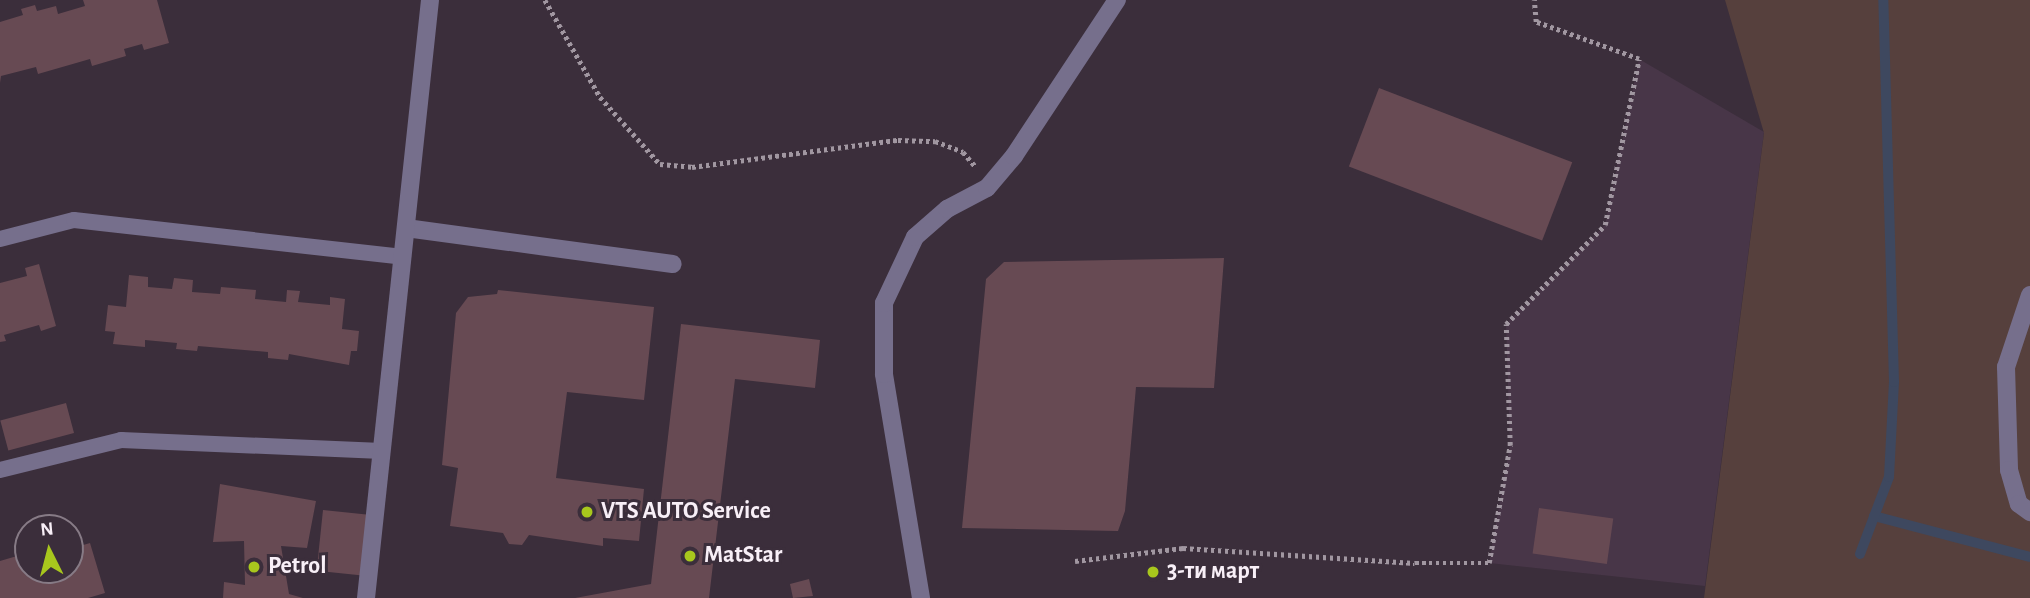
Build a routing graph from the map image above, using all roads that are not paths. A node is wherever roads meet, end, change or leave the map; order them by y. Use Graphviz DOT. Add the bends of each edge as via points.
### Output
graph roads {
  1 [pos="430,0"];
  2 [pos="1117,0"];
  3 [pos="406,228"];
  4 [pos="0,239"];
  5 [pos="403,257"];
  6 [pos="673,264"];
  7 [pos="2030,295"];
  8 [pos="382,451"];
  9 [pos="0,470"];
  10 [pos="2030,512"];
  11 [pos="366,598"];
  12 [pos="921,598"];
  1 -- 3 [label="street"];
  2 -- 12 [label="street" via="1014,156 986,188 947,209 915,237 884,303 884,374"];
  3 -- 5 [label="street"];
  3 -- 6 [label="street"];
  4 -- 5 [label="lane" via="74,220"];
  5 -- 8 [label="street"];
  7 -- 10 [label="street" via="2006,367 2009,471 2019,504"];
  8 -- 9 [label="lane" via="121,440"];
  8 -- 11 [label="street"];
}
